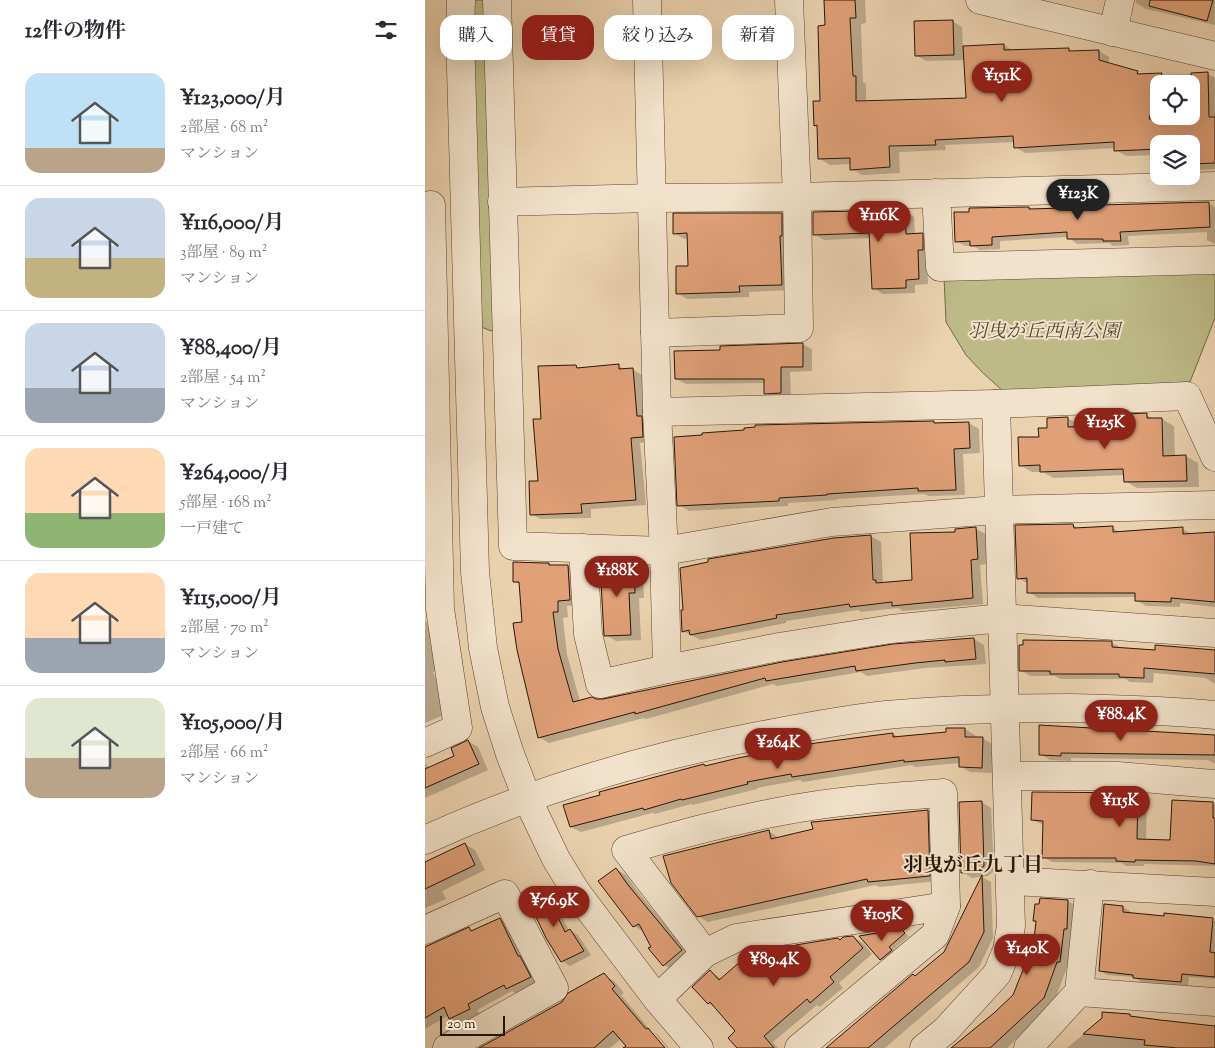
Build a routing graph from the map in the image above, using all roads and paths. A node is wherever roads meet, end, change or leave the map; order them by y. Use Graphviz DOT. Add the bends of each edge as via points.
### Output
graph roads {
  1 [pos="461,0"];
  2 [pos="497,0"];
  3 [pos="647,0"];
  4 [pos="789,0"];
  5 [pos="980,0"];
  6 [pos="1120,0"];
  7 [pos="1013,4"];
  8 [pos="1113,32"];
  9 [pos="1215,56"];
  10 [pos="1215,186"];
  11 [pos="935,193"];
  12 [pos="797,197"];
  13 [pos="652,198"];
  14 [pos="502,202"];
  15 [pos="465,204"];
  16 [pos="428,205"];
  17 [pos="1215,260"];
  18 [pos="655,334"];
  19 [pos="469,336"];
  20 [pos="506,337"];
  21 [pos="996,404"];
  22 [pos="657,412"];
  23 [pos="1215,458"];
  24 [pos="1215,505"];
  25 [pos="998,510"];
  26 [pos="583,548"];
  27 [pos="664,551"];
  28 [pos="433,612"];
  29 [pos="1003,618"];
  30 [pos="1215,632"];
  31 [pos="667,669"];
  32 [pos="1004,708"];
  33 [pos="1215,715"];
  34 [pos="425,743"];
  35 [pos="1007,776"];
  36 [pos="1215,784"];
  37 [pos="527,798"];
  38 [pos="425,840"];
  39 [pos="1011,881"];
  40 [pos="1091,884"];
  41 [pos="1215,892"];
  42 [pos="946,906"];
  43 [pos="425,930"];
  44 [pos="705,953"];
  45 [pos="1079,992"];
  46 [pos="657,999"];
  47 [pos="1215,1002"];
  48 [pos="447,1048"];
  49 [pos="699,1048"];
  50 [pos="799,1048"];
  51 [pos="924,1048"];
  52 [pos="1027,1048"];
  1 -- 15 [label="street"];
  2 -- 14 [label="street"];
  3 -- 13 [label="street"];
  4 -- 12 [label="street"];
  5 -- 7 [label="street"];
  6 -- 8 [label="street"];
  7 -- 8 [label="street"];
  8 -- 9 [label="street"];
  10 -- 11 [label="street"];
  11 -- 12 [label="street"];
  11 -- 17 [label="street" via="941,267"];
  12 -- 13 [label="street"];
  12 -- 18 [label="street" via="799,328"];
  13 -- 14 [label="street"];
  13 -- 18 [label="street"];
  14 -- 20 [label="street"];
  15 -- 16 [label="street"];
  15 -- 19 [label="street"];
  16 -- 28 [label="street"];
  18 -- 22 [label="street"];
  19 -- 20 [label="street"];
  19 -- 37 [label="street" via="475,572 483,648 495,707"];
  20 -- 26 [label="street" via="513,546"];
  21 -- 22 [label="street"];
  21 -- 23 [label="street" via="1187,396"];
  21 -- 25 [label="street"];
  22 -- 27 [label="street"];
  24 -- 25 [label="street"];
  25 -- 27 [label="street" via="832,522"];
  25 -- 29 [label="street"];
  26 -- 27 [label="street"];
  26 -- 31 [label="street" via="588,634 600,684"];
  27 -- 31 [label="street"];
  28 -- 34 [label="street" via="458,728"];
  29 -- 30 [label="street"];
  29 -- 31 [label="street" via="882,631"];
  29 -- 32 [label="street"];
  32 -- 33 [label="street" via="1111,709"];
  32 -- 35 [label="street"];
  32 -- 37 [label="street" via="886,715 717,744 574,782"];
  35 -- 36 [label="street" via="1118,776"];
  35 -- 39 [label="street"];
  37 -- 38 [label="street"];
  37 -- 46 [label="street" via="556,859 577,893"];
  39 -- 40 [label="street"];
  39 -- 51 [label="street" via="1011,926 1007,950 997,974 946,1030"];
  40 -- 41 [label="street"];
  40 -- 45 [label="street"];
  42 -- 44 [label="street" via="736,938"];
  42 -- 44 [label="street" via="943,793 779,811 626,850"];
  42 -- 50 [label="street" via="935,935"];
  43 -- 48 [label="street" via="505,894 554,988"];
  44 -- 46 [label="street"];
  45 -- 47 [label="street"];
  45 -- 52 [label="street"];
  46 -- 49 [label="street"];
}
